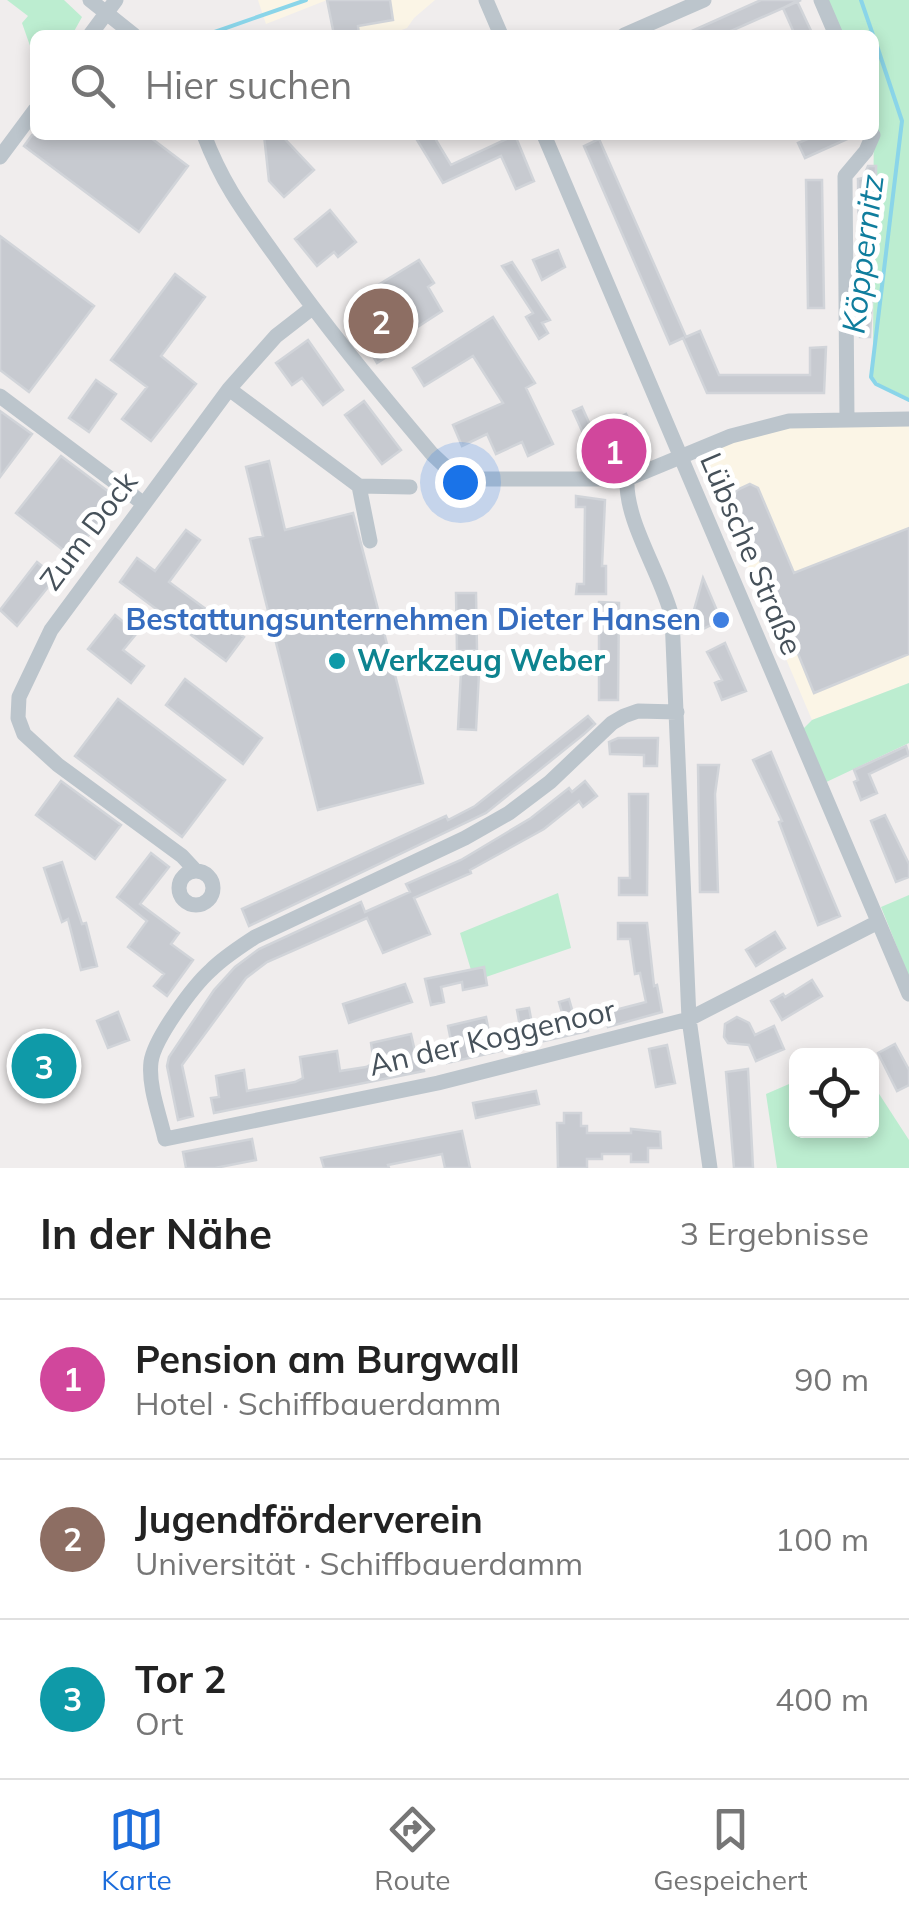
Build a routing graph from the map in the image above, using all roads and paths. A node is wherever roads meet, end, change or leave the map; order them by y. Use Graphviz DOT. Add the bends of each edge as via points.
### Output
graph roads {
  1 [pos="90,0"];
  2 [pos="486,0"];
  3 [pos="704,0"];
  4 [pos="821,0"];
  5 [pos="111,6"];
  6 [pos="94,30"];
  7 [pos="130,30"];
  8 [pos="499,30"];
  9 [pos="635,30"];
  10 [pos="834,30"];
  11 [pos="30,117"];
  12 [pos="206,140"];
  13 [pos="546,140"];
  14 [pos="870,140"];
  15 [pos="0,157"];
  16 [pos="312,308"];
  17 [pos="229,389"];
  18 [pos="0,396"];
  19 [pos="846,419"];
  20 [pos="909,419"];
  21 [pos="681,458"];
  22 [pos="627,479"];
  23 [pos="359,486"];
  24 [pos="410,488"];
  25 [pos="144,504"];
  26 [pos="370,542"];
  27 [pos="677,712"];
  28 [pos="18,718"];
  29 [pos="0,723"];
  30 [pos="195,870"];
  31 [pos="878,922"];
  32 [pos="909,994"];
  33 [pos="688,1019"];
  34 [pos="710,1168"];
  1 -- 5 [label="street"];
  2 -- 8 [label="street"];
  3 -- 9 [label="street"];
  4 -- 10 [label="street"];
  5 -- 6 [label="street"];
  5 -- 7 [label="street"];
  11 -- 15 [label="street"];
  12 -- 16 [label="street" via="233,199"];
  13 -- 21 [label="street, Lübsche Straße"];
  14 -- 19 [label="street" via="845,176"];
  16 -- 17 [label="street, Zum Dock" via="276,336"];
  16 -- 22 [label="street" via="449,470 470,479"];
  17 -- 23 [label="street"];
  17 -- 25 [label="street, Zum Dock"];
  18 -- 25 [label="street"];
  19 -- 20 [label="street"];
  19 -- 21 [label="street" via="789,421"];
  21 -- 22 [label="street"];
  21 -- 31 [label="street, Lübsche Straße"];
  22 -- 27 [label="street" via="626,498 672,617"];
  23 -- 24 [label="street"];
  23 -- 26 [label="street"];
  25 -- 28 [label="street, Zum Dock" via="50,630 20,697"];
  27 -- 33 [label="street"];
  27 -- 33 [label="street, An der Koggenoor" via="624,716 509,813 255,937 207,973 151,1057 151,1073 165,1139 438,1084"];
  28 -- 29 [label="street"];
  28 -- 30 [label="street" via="24,734 58,765"];
  31 -- 32 [label="street, Lübsche Straße"];
  31 -- 33 [label="street, An der Koggenoor"];
  33 -- 34 [label="street"];
}
